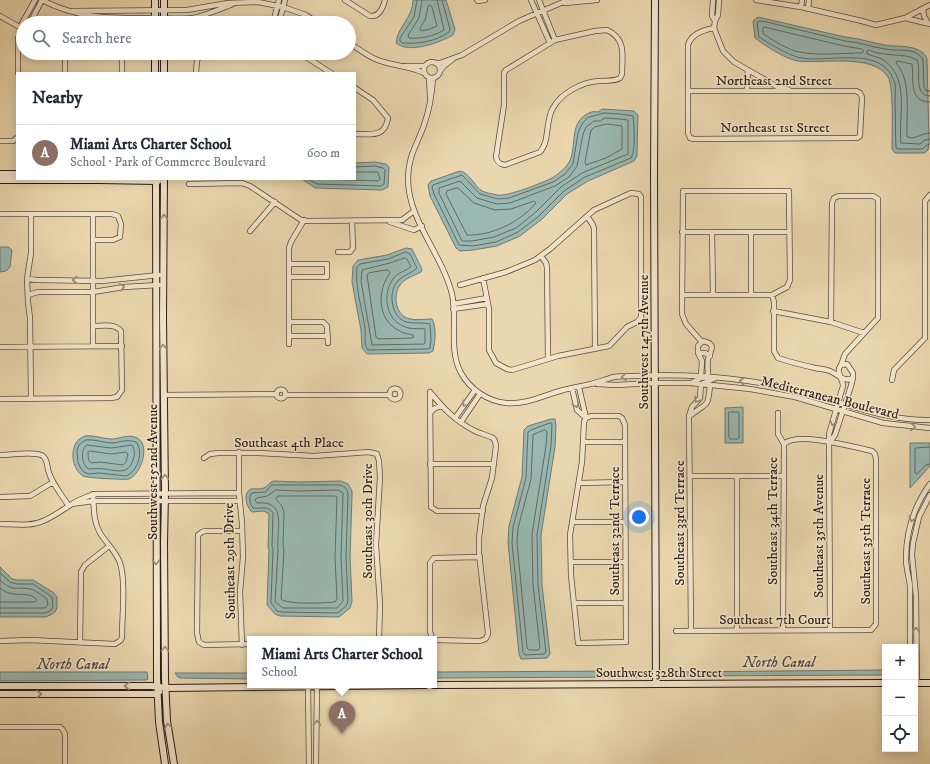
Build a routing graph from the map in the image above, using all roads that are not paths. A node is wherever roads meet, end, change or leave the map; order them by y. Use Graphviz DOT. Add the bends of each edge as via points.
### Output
graph roads {
  1 [pos="35,0"];
  2 [pos="155,0"];
  3 [pos="164,0"];
  4 [pos="279,0"];
  5 [pos="285,0"];
  6 [pos="345,0"];
  7 [pos="385,0"];
  8 [pos="485,0"];
  9 [pos="531,0"];
  10 [pos="539,0"];
  11 [pos="568,0"];
  12 [pos="597,0"];
  13 [pos="655,0"];
  14 [pos="713,0"];
  15 [pos="719,0"];
  16 [pos="756,0"];
  17 [pos="802,0"];
  18 [pos="809,0"];
  19 [pos="46,1"];
  20 [pos="478,1"];
  21 [pos="238,2"];
  22 [pos="558,4"];
  23 [pos="930,5"];
  24 [pos="281,6"];
  25 [pos="801,7"];
  26 [pos="808,9"];
  27 [pos="923,9"];
  28 [pos="155,10"];
  29 [pos="164,10"];
  30 [pos="543,10"];
  31 [pos="72,11"];
  32 [pos="536,13"];
  33 [pos="0,16"];
  34 [pos="28,16"];
  35 [pos="35,16"];
  36 [pos="90,16"];
  37 [pos="155,16"];
  38 [pos="164,16"];
  39 [pos="199,16"];
  40 [pos="276,16"];
  41 [pos="280,16"];
  42 [pos="308,16"];
  43 [pos="905,18"];
  44 [pos="715,21"];
  45 [pos="929,23"];
  46 [pos="16,25"];
  47 [pos="714,28"];
  48 [pos="551,30"];
  49 [pos="545,32"];
  50 [pos="553,42"];
  51 [pos="356,47"];
  52 [pos="455,58"];
  53 [pos="18,60"];
  54 [pos="65,60"];
  55 [pos="122,60"];
  56 [pos="155,60"];
  57 [pos="164,60"];
  58 [pos="197,60"];
  59 [pos="311,60"];
  60 [pos="435,62"];
  61 [pos="405,66"];
  62 [pos="425,66"];
  63 [pos="748,70"];
  64 [pos="440,71"];
  65 [pos="18,72"];
  66 [pos="65,72"];
  67 [pos="122,72"];
  68 [pos="156,72"];
  69 [pos="164,72"];
  70 [pos="196,72"];
  71 [pos="329,72"];
  72 [pos="424,73"];
  73 [pos="431,78"];
  74 [pos="356,89"];
  75 [pos="688,91"];
  76 [pos="747,91"];
  77 [pos="795,91"];
  78 [pos="356,134"];
  79 [pos="860,136"];
  80 [pos="16,139"];
  81 [pos="0,141"];
  82 [pos="0,174"];
  83 [pos="16,174"];
  84 [pos="0,180"];
  85 [pos="156,180"];
  86 [pos="164,180"];
  87 [pos="189,184"];
  88 [pos="930,195"];
  89 [pos="274,202"];
  90 [pos="414,211"];
  91 [pos="0,214"];
  92 [pos="31,214"];
  93 [pos="93,214"];
  94 [pos="587,216"];
  95 [pos="304,220"];
  96 [pos="402,220"];
  97 [pos="352,221"];
  98 [pos="388,221"];
  99 [pos="402,226"];
  100 [pos="422,226"];
  101 [pos="250,231"];
  102 [pos="682,232"];
  103 [pos="712,232"];
  104 [pos="751,232"];
  105 [pos="788,232"];
  106 [pos="93,240"];
  107 [pos="338,252"];
  108 [pos="541,256"];
  109 [pos="289,264"];
  110 [pos="156,275"];
  111 [pos="163,275"];
  112 [pos="289,277"];
  113 [pos="27,278"];
  114 [pos="483,278"];
  115 [pos="93,280"];
  116 [pos="108,280"];
  117 [pos="156,285"];
  118 [pos="163,285"];
  119 [pos="460,285"];
  120 [pos="109,289"];
  121 [pos="93,292"];
  122 [pos="28,295"];
  123 [pos="682,295"];
  124 [pos="713,295"];
  125 [pos="751,295"];
  126 [pos="772,295"];
  127 [pos="487,298"];
  128 [pos="476,300"];
  129 [pos="488,304"];
  130 [pos="477,306"];
  131 [pos="453,307"];
  132 [pos="773,311"];
  133 [pos="290,322"];
  134 [pos="832,322"];
  135 [pos="93,326"];
  136 [pos="864,332"];
  137 [pos="290,336"];
  138 [pos="327,336"];
  139 [pos="928,338"];
  140 [pos="702,342"];
  141 [pos="328,343"];
  142 [pos="290,344"];
  143 [pos="0,346"];
  144 [pos="31,346"];
  145 [pos="93,346"];
  146 [pos="122,346"];
  147 [pos="595,349"];
  148 [pos="698,353"];
  149 [pos="846,353"];
  150 [pos="710,356"];
  151 [pos="548,359"];
  152 [pos="848,365"];
  153 [pos="840,366"];
  154 [pos="830,371"];
  155 [pos="655,375"];
  156 [pos="701,376"];
  157 [pos="841,376"];
  158 [pos="708,377"];
  159 [pos="716,378"];
  160 [pos="853,378"];
  161 [pos="892,380"];
  162 [pos="594,383"];
  163 [pos="655,383"];
  164 [pos="691,383"];
  165 [pos="701,384"];
  166 [pos="710,385"];
  167 [pos="843,385"];
  168 [pos="851,386"];
  169 [pos="579,387"];
  170 [pos="572,388"];
  171 [pos="475,390"];
  172 [pos="480,394"];
  173 [pos="164,395"];
  174 [pos="389,395"];
  175 [pos="0,398"];
  176 [pos="31,398"];
  177 [pos="839,402"];
  178 [pos="846,404"];
  179 [pos="442,406"];
  180 [pos="837,409"];
  181 [pos="843,411"];
  182 [pos="778,413"];
  183 [pos="430,415"];
  184 [pos="689,416"];
  185 [pos="455,418"];
  186 [pos="586,418"];
  187 [pos="930,420"];
  188 [pos="460,422"];
  189 [pos="930,428"];
  190 [pos="583,442"];
  191 [pos="625,442"];
  192 [pos="830,442"];
  193 [pos="784,444"];
  194 [pos="239,452"];
  195 [pos="375,453"];
  196 [pos="0,455"];
  197 [pos="204,458"];
  198 [pos="430,464"];
  199 [pos="494,464"];
  200 [pos="690,476"];
  201 [pos="737,476"];
  202 [pos="783,476"];
  203 [pos="53,482"];
  204 [pos="579,482"];
  205 [pos="625,482"];
  206 [pos="929,488"];
  207 [pos="124,493"];
  208 [pos="156,493"];
  209 [pos="165,493"];
  210 [pos="199,493"];
  211 [pos="239,493"];
  212 [pos="93,494"];
  213 [pos="930,495"];
  214 [pos="0,497"];
  215 [pos="93,501"];
  216 [pos="124,501"];
  217 [pos="156,501"];
  218 [pos="199,501"];
  219 [pos="239,501"];
  220 [pos="165,502"];
  221 [pos="70,505"];
  222 [pos="483,511"];
  223 [pos="572,522"];
  224 [pos="625,522"];
  225 [pos="0,524"];
  226 [pos="242,531"];
  227 [pos="109,546"];
  228 [pos="480,558"];
  229 [pos="571,562"];
  230 [pos="625,562"];
  231 [pos="574,603"];
  232 [pos="626,603"];
  233 [pos="874,628"];
  234 [pos="737,630"];
  235 [pos="784,630"];
  236 [pos="830,630"];
  237 [pos="676,631"];
  238 [pos="691,631"];
  239 [pos="379,636"];
  240 [pos="432,636"];
  241 [pos="437,640"];
  242 [pos="0,641"];
  243 [pos="80,642"];
  244 [pos="247,644"];
  245 [pos="910,644"];
  246 [pos="242,645"];
  247 [pos="916,680"];
  248 [pos="882,683"];
  249 [pos="918,683"];
  250 [pos="930,683"];
  251 [pos="656,684"];
  252 [pos="437,685"];
  253 [pos="0,686"];
  254 [pos="157,686"];
  255 [pos="247,687"];
  256 [pos="166,688"];
  257 [pos="308,688"];
  258 [pos="317,688"];
  259 [pos="0,694"];
  260 [pos="157,694"];
  261 [pos="0,727"];
  262 [pos="65,764"];
  263 [pos="165,764"];
  264 [pos="174,764"];
  265 [pos="309,764"];
  266 [pos="316,764"];
  1 -- 34 [label="street"];
  2 -- 28 [label="street"];
  3 -- 29 [label="street"];
  4 -- 24 [label="street"];
  5 -- 24 [label="street"];
  6 -- 7 [label="street" via="370,16 379,12"];
  8 -- 20 [label="street"];
  9 -- 32 [label="street"];
  10 -- 30 [label="street"];
  11 -- 22 [label="street"];
  12 -- 22 [label="street"];
  13 -- 155 [label="street, Southwest 147th Avenue"];
  14 -- 44 [label="street" via="712,16"];
  15 -- 44 [label="street"];
  16 -- 25 [label="street"];
  17 -- 25 [label="street"];
  18 -- 26 [label="street"];
  19 -- 31 [label="street"];
  19 -- 35 [label="street"];
  21 -- 24 [label="street"];
  21 -- 29 [label="street" via="186,10"];
  21 -- 39 [label="street"];
  22 -- 30 [label="street"];
  23 -- 27 [label="street"];
  24 -- 40 [label="street"];
  24 -- 41 [label="street"];
  24 -- 42 [label="street"];
  25 -- 26 [label="street"];
  26 -- 43 [label="street" via="876,25"];
  27 -- 43 [label="street"];
  27 -- 45 [label="street"];
  28 -- 29 [label="street"];
  28 -- 31 [label="street"];
  28 -- 37 [label="street"];
  29 -- 38 [label="street"];
  30 -- 32 [label="street"];
  30 -- 48 [label="street"];
  31 -- 36 [label="street"];
  32 -- 49 [label="street"];
  32 -- 52 [label="street"];
  33 -- 46 [label="street"];
  43 -- 45 [label="street"];
  44 -- 47 [label="street"];
  47 -- 63 [label="street" via="723,51 734,62"];
  47 -- 75 [label="street" via="702,31 690,40"];
  48 -- 49 [label="street"];
  48 -- 50 [label="street"];
  49 -- 50 [label="street"];
  50 -- 50 [label="street" via="504,73 504,104 496,152 497,162 500,164 505,165 540,152 544,148 553,108 571,90 586,83 620,78 622,74 622,45 612,32 595,31"];
  51 -- 61 [label="street" via="373,58"];
  52 -- 60 [label="street"];
  52 -- 64 [label="street"];
  53 -- 65 [label="street"];
  54 -- 66 [label="street"];
  55 -- 67 [label="street"];
  56 -- 68 [label="street"];
  57 -- 69 [label="street"];
  58 -- 70 [label="street"];
  59 -- 71 [label="street"];
  60 -- 62 [label="street" via="429,62"];
  60 -- 64 [label="street"];
  61 -- 62 [label="street"];
  61 -- 72 [label="street"];
  62 -- 72 [label="street"];
  63 -- 76 [label="street"];
  63 -- 77 [label="street" via="776,86"];
  64 -- 73 [label="street" via="438,76"];
  72 -- 73 [label="street"];
  73 -- 90 [label="street, Mediterranean Boulevard" via="424,126 414,146 409,166 408,185"];
  74 -- 78 [label="street" via="373,100 388,118 383,132"];
  75 -- 76 [label="street, Northeast 2nd Street"];
  75 -- 79 [label="street, Northeast 1st Street" via="690,138"];
  76 -- 77 [label="street, Northeast 2nd Street"];
  77 -- 79 [label="street, Northeast 2nd Street" via="860,92"];
  80 -- 81 [label="street"];
  82 -- 83 [label="street"];
  84 -- 85 [label="street"];
  85 -- 86 [label="street"];
  85 -- 110 [label="street, Southwest 152nd Avenue"];
  111 -- 86 [label="street, Southwest 152nd Avenue, one-way"];
  87 -- 89 [label="street" via="242,183"];
  88 -- 139 [label="street" via="925,201"];
  89 -- 95 [label="street"];
  89 -- 101 [label="street"];
  90 -- 96 [label="street"];
  90 -- 100 [label="street, Mediterranean Boulevard"];
  91 -- 92 [label="street"];
  92 -- 93 [label="street"];
  92 -- 113 [label="street" via="31,253"];
  93 -- 106 [label="street"];
  93 -- 106 [label="street" via="114,214 121,222 120,236 113,240"];
  94 -- 108 [label="street"];
  94 -- 147 [label="street" via="594,229"];
  94 -- 147 [label="street" via="594,210 631,194 639,194 641,197 640,320 627,327 610,346"];
  95 -- 97 [label="street"];
  95 -- 109 [label="street" via="291,242"];
  96 -- 98 [label="street"];
  96 -- 99 [label="street"];
  97 -- 98 [label="street"];
  97 -- 107 [label="street" via="353,248 350,252"];
  98 -- 99 [label="street"];
  99 -- 100 [label="street" via="414,230"];
  100 -- 131 [label="street, Mediterranean Boulevard" via="443,268"];
  102 -- 103 [label="street"];
  102 -- 105 [label="street" via="683,191 789,191"];
  102 -- 123 [label="street"];
  103 -- 104 [label="street"];
  103 -- 124 [label="street"];
  104 -- 105 [label="street"];
  104 -- 125 [label="street"];
  105 -- 126 [label="street" via="790,280 787,286"];
  106 -- 115 [label="street"];
  108 -- 114 [label="street" via="522,266"];
  108 -- 151 [label="street" via="547,268"];
  109 -- 112 [label="street"];
  109 -- 112 [label="street" via="327,264 327,277"];
  110 -- 111 [label="street"];
  110 -- 116 [label="street"];
  110 -- 117 [label="street, Southwest 152nd Avenue"];
  111 -- 118 [label="street, Southwest 152nd Avenue"];
  112 -- 133 [label="street"];
  115 -- 113 [label="street, one-way"];
  113 -- 122 [label="street"];
  114 -- 119 [label="street"];
  114 -- 127 [label="street"];
  115 -- 116 [label="street"];
  115 -- 121 [label="street"];
  116 -- 120 [label="street"];
  117 -- 118 [label="street"];
  120 -- 117 [label="street, one-way"];
  117 -- 208 [label="street, Southwest 152nd Avenue"];
  173 -- 118 [label="street, Southwest 152nd Avenue, one-way"];
  120 -- 121 [label="street"];
  121 -- 122 [label="street" via="38,292"];
  121 -- 135 [label="street"];
  122 -- 144 [label="street"];
  123 -- 124 [label="street"];
  123 -- 140 [label="street" via="683,320"];
  124 -- 125 [label="street"];
  125 -- 126 [label="street"];
  126 -- 132 [label="street"];
  127 -- 128 [label="street"];
  127 -- 129 [label="street"];
  128 -- 130 [label="street"];
  128 -- 131 [label="street"];
  129 -- 130 [label="street"];
  129 -- 151 [label="street" via="489,350 496,362 512,370"];
  130 -- 131 [label="street"];
  131 -- 171 [label="street, Mediterranean Boulevard" via="457,364"];
  132 -- 134 [label="street"];
  132 -- 154 [label="street" via="774,351 778,358"];
  133 -- 137 [label="street"];
  133 -- 138 [label="street" via="323,322 327,326"];
  134 -- 136 [label="street"];
  134 -- 136 [label="street" via="832,203 834,198 839,196 873,196 878,199 878,318"];
  135 -- 145 [label="street"];
  135 -- 146 [label="street" via="118,328"];
  136 -- 149 [label="street"];
  137 -- 138 [label="street"];
  137 -- 142 [label="street"];
  138 -- 141 [label="street"];
  139 -- 161 [label="street" via="894,370"];
  140 -- 148 [label="street" via="698,346"];
  140 -- 150 [label="street" via="712,346"];
  143 -- 144 [label="street"];
  144 -- 145 [label="street"];
  144 -- 176 [label="street"];
  145 -- 146 [label="street"];
  146 -- 176 [label="street" via="120,395 114,398"];
  147 -- 151 [label="street"];
  148 -- 150 [label="street"];
  148 -- 156 [label="street" via="702,361"];
  149 -- 152 [label="street"];
  149 -- 153 [label="street"];
  150 -- 158 [label="street"];
  152 -- 153 [label="street"];
  152 -- 160 [label="street"];
  153 -- 154 [label="street"];
  153 -- 157 [label="street" via="838,372"];
  154 -- 157 [label="street"];
  155 -- 156 [label="street, Mediterranean Boulevard"];
  155 -- 162 [label="street, Mediterranean Boulevard, one-way" via="616,377"];
  155 -- 163 [label="street, Southwest 147th Avenue"];
  156 -- 158 [label="street, Mediterranean Boulevard"];
  157 -- 160 [label="street" via="847,380"];
  157 -- 167 [label="street, Southeast 35th Avenue"];
  158 -- 159 [label="street, Mediterranean Boulevard"];
  158 -- 164 [label="street, Mediterranean Boulevard"];
  159 -- 165 [label="street, Mediterranean Boulevard"];
  177 -- 159 [label="street, Mediterranean Boulevard, one-way" via="794,390"];
  160 -- 168 [label="street, Southeast 35th Avenue"];
  162 -- 163 [label="street, Mediterranean Boulevard"];
  162 -- 169 [label="street, Mediterranean Boulevard"];
  163 -- 164 [label="street, Mediterranean Boulevard"];
  163 -- 251 [label="street, Southwest 147th Avenue"];
  164 -- 165 [label="street, Mediterranean Boulevard"];
  165 -- 166 [label="street, Mediterranean Boulevard"];
  165 -- 184 [label="street, one-way" via="700,398 692,407"];
  166 -- 180 [label="street, Mediterranean Boulevard" via="795,397"];
  166 -- 184 [label="street" via="706,404"];
  167 -- 168 [label="street"];
  167 -- 177 [label="street, Southeast 35th Avenue"];
  168 -- 178 [label="street, Southeast 35th Avenue"];
  169 -- 170 [label="street, Mediterranean Boulevard"];
  169 -- 186 [label="street"];
  170 -- 172 [label="street, Mediterranean Boulevard" via="515,404 493,401"];
  170 -- 186 [label="street, one-way" via="577,410"];
  171 -- 172 [label="street, Mediterranean Boulevard"];
  171 -- 185 [label="street, one-way"];
  172 -- 188 [label="street"];
  173 -- 174 [label="street" via="277,394 282,399 286,395"];
  209 -- 173 [label="street, Southwest 152nd Avenue, one-way"];
  175 -- 176 [label="street"];
  177 -- 178 [label="street, Mediterranean Boulevard"];
  177 -- 180 [label="street, Southeast 35th Avenue"];
  178 -- 181 [label="street, Southeast 35th Avenue"];
  178 -- 187 [label="street, Mediterranean Boulevard" via="883,416"];
  179 -- 183 [label="street" via="435,408"];
  179 -- 183 [label="street" via="430,392"];
  179 -- 185 [label="street"];
  180 -- 181 [label="street, Mediterranean Boulevard"];
  180 -- 192 [label="street, Southeast 35th Avenue, one-way" via="829,434"];
  181 -- 189 [label="street, Mediterranean Boulevard, one-way" via="884,423"];
  181 -- 192 [label="street, Southeast 35th Avenue"];
  182 -- 193 [label="street, Southeast 34th Terrace" via="778,434"];
  183 -- 198 [label="street"];
  184 -- 200 [label="street, Southeast 33rd Terrace"];
  185 -- 188 [label="street"];
  186 -- 190 [label="street"];
  186 -- 191 [label="street, Southeast 32nd Terrace" via="619,416 624,420"];
  188 -- 199 [label="street" via="493,438 496,446"];
  190 -- 191 [label="street"];
  190 -- 204 [label="street"];
  191 -- 205 [label="street, Southeast 32nd Terrace"];
  192 -- 193 [label="street" via="792,440"];
  192 -- 233 [label="street, Southeast 35th Terrace" via="872,451 875,454"];
  192 -- 236 [label="street, Southeast 35th Avenue"];
  193 -- 202 [label="street, Southeast 34th Terrace"];
  194 -- 195 [label="street, Southeast 4th Place" via="305,456"];
  194 -- 197 [label="street, Southeast 4th Place" via="218,452"];
  194 -- 211 [label="street, Southeast 29th Drive"];
  195 -- 239 [label="street, Southeast 30th Drive" via="380,466 376,545"];
  196 -- 203 [label="street" via="37,454 43,457"];
  198 -- 199 [label="street"];
  198 -- 222 [label="street" via="432,509"];
  199 -- 222 [label="street"];
  200 -- 201 [label="street"];
  200 -- 238 [label="street, Southeast 33rd Terrace"];
  201 -- 202 [label="street"];
  201 -- 234 [label="street"];
  202 -- 235 [label="street, Southeast 34th Terrace"];
  203 -- 214 [label="street" via="30,496"];
  203 -- 221 [label="street"];
  204 -- 205 [label="street"];
  204 -- 223 [label="street"];
  205 -- 224 [label="street, Southeast 32nd Terrace"];
  206 -- 245 [label="street, one-way" via="917,505 906,545 910,583"];
  207 -- 208 [label="street"];
  207 -- 212 [label="street"];
  207 -- 216 [label="street"];
  208 -- 209 [label="street"];
  208 -- 217 [label="street, Southwest 152nd Avenue"];
  209 -- 210 [label="street"];
  209 -- 220 [label="street, Southwest 152nd Avenue"];
  210 -- 211 [label="street"];
  210 -- 218 [label="street"];
  211 -- 219 [label="street, Southeast 29th Drive"];
  212 -- 215 [label="street"];
  212 -- 221 [label="street"];
  247 -- 213 [label="street, one-way" via="916,596 912,555 919,517"];
  215 -- 216 [label="street"];
  215 -- 221 [label="street"];
  215 -- 227 [label="street" via="96,524"];
  216 -- 217 [label="street"];
  217 -- 220 [label="street"];
  217 -- 254 [label="street, Southwest 152nd Avenue, one-way"];
  218 -- 219 [label="street"];
  218 -- 220 [label="street"];
  219 -- 226 [label="street, Southeast 29th Drive"];
  256 -- 220 [label="street, Southwest 152nd Avenue, one-way"];
  221 -- 225 [label="street" via="37,523"];
  222 -- 228 [label="street" via="479,538"];
  223 -- 224 [label="street"];
  223 -- 229 [label="street"];
  224 -- 230 [label="street, Southeast 32nd Terrace"];
  226 -- 246 [label="street, Southeast 29th Drive"];
  226 -- 246 [label="street" via="206,531 198,535 198,640 204,645"];
  227 -- 243 [label="street" via="82,570"];
  227 -- 243 [label="street" via="118,559 122,573 122,638 115,644"];
  228 -- 240 [label="street" via="431,560"];
  228 -- 241 [label="street" via="487,638 484,641"];
  229 -- 230 [label="street"];
  229 -- 231 [label="street"];
  230 -- 232 [label="street, Southeast 32nd Terrace"];
  231 -- 232 [label="street"];
  231 -- 232 [label="street, Southeast 32nd Terrace" via="578,643 626,642"];
  233 -- 236 [label="street, Southeast 7th Court"];
  234 -- 235 [label="street, Southeast 7th Court"];
  234 -- 238 [label="street, Southeast 7th Court"];
  235 -- 236 [label="street, Southeast 7th Court"];
  237 -- 238 [label="street, Southeast 7th Court"];
  242 -- 243 [label="street"];
  244 -- 246 [label="street"];
  248 -- 251 [label="street, Southwest 328th Street"];
  249 -- 250 [label="street"];
  251 -- 252 [label="street, Southwest 328th Street"];
  254 -- 253 [label="street, one-way"];
  254 -- 256 [label="street"];
  254 -- 260 [label="street, Southwest 152nd Avenue"];
  255 -- 256 [label="street"];
  256 -- 260 [label="street"];
  264 -- 256 [label="street, Southwest 152nd Avenue, one-way" via="167,721"];
  257 -- 265 [label="street"];
  266 -- 258 [label="street, one-way"];
  259 -- 260 [label="street, one-way"];
  260 -- 263 [label="street, Southwest 152nd Avenue"];
  261 -- 262 [label="street" via="60,727 65,734"];
}
